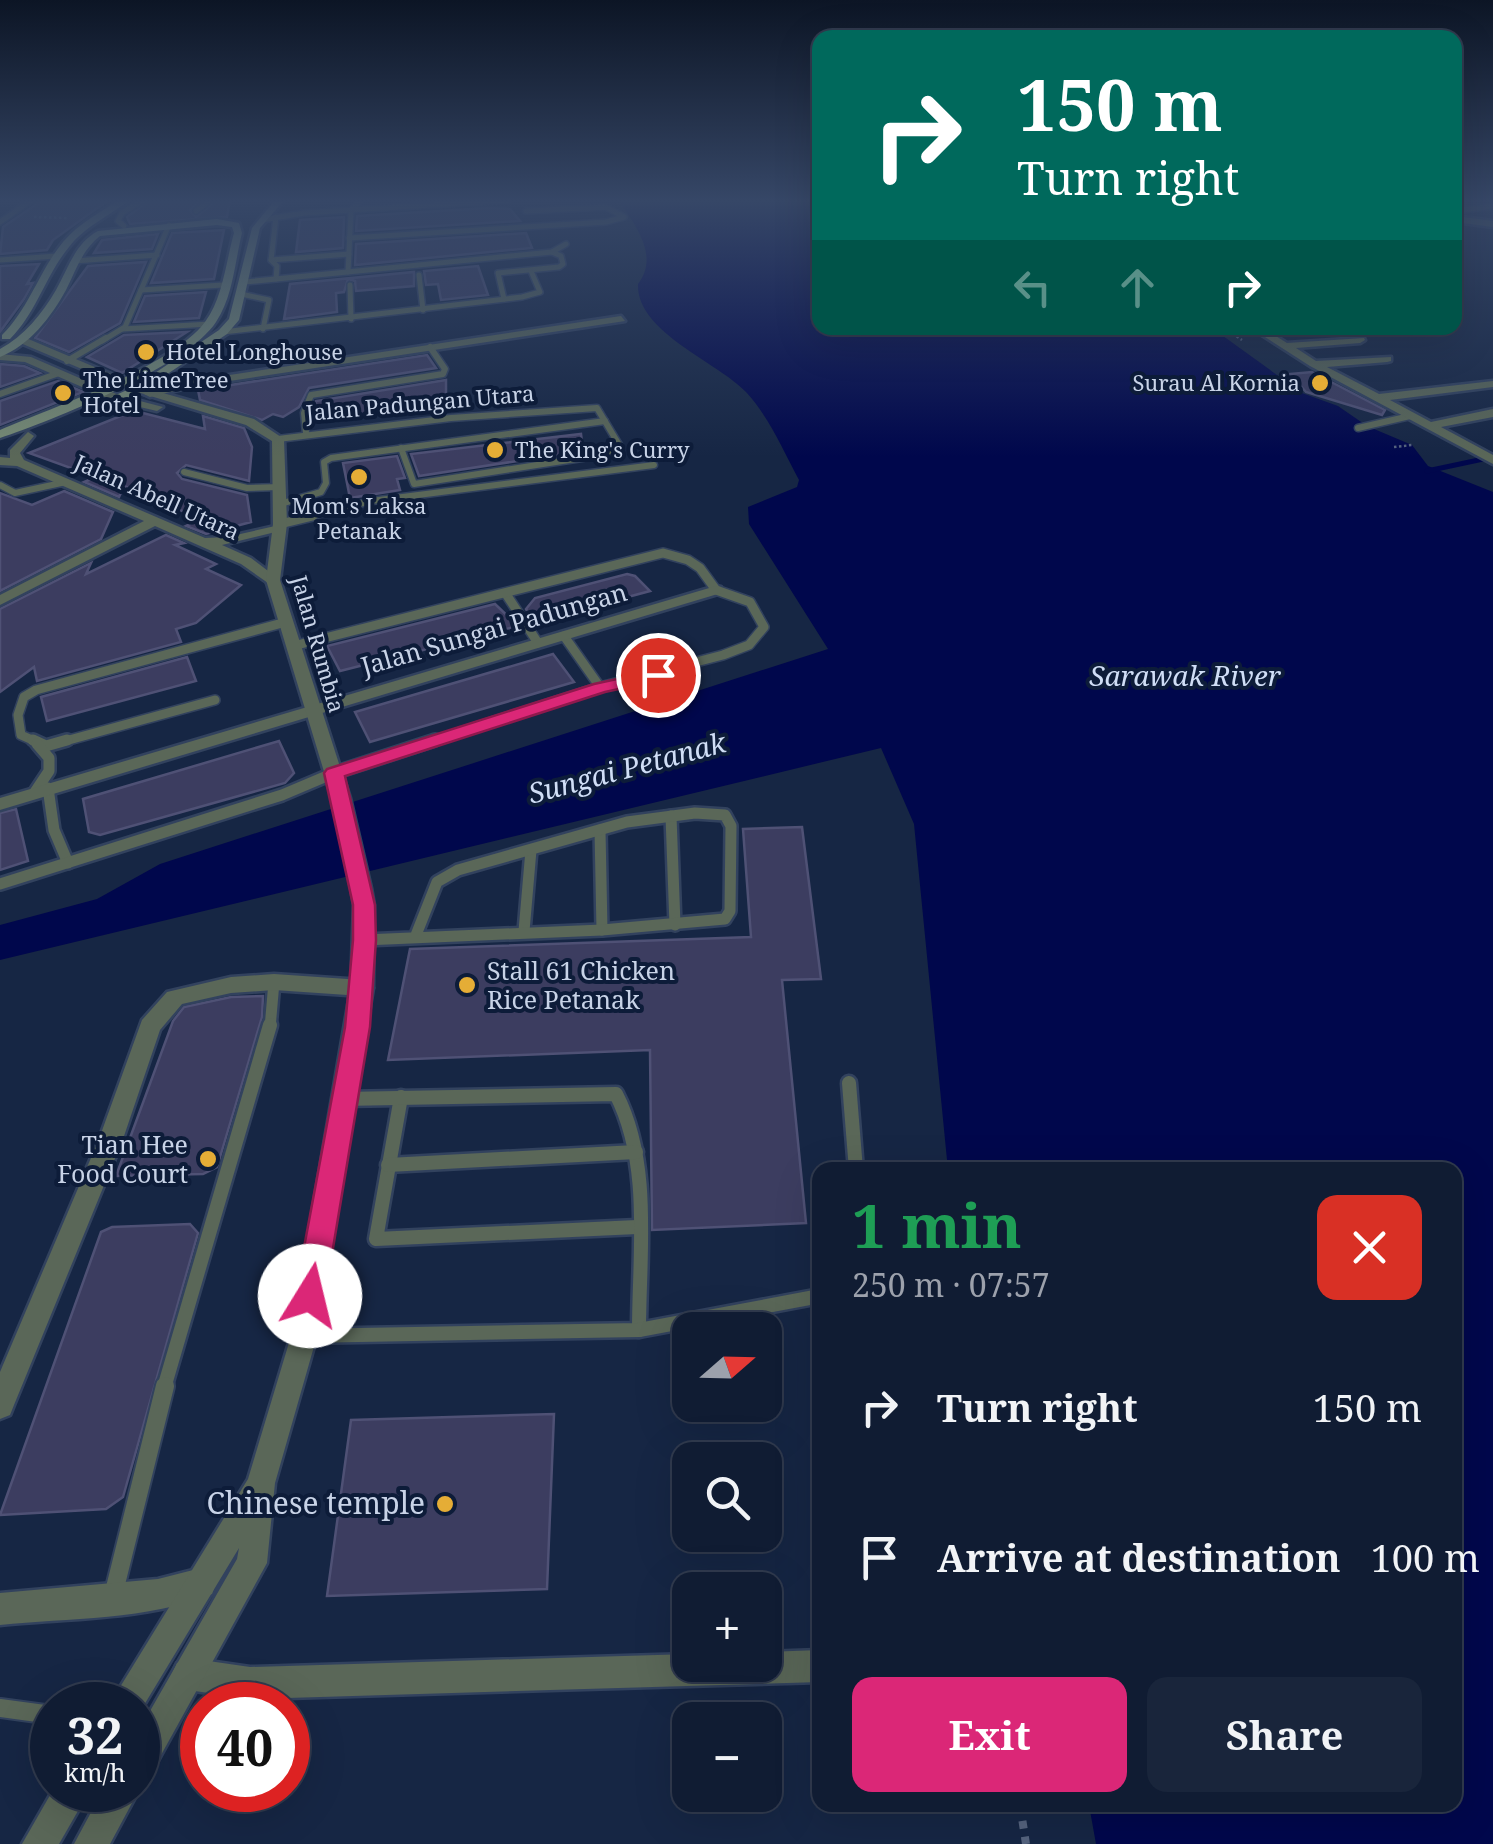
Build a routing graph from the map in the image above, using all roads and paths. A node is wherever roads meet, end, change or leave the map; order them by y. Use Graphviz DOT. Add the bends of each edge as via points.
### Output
graph roads {
  1 [pos="43,285"];
  2 [pos="61,285"];
  3 [pos="143,285"];
  4 [pos="222,285"];
  5 [pos="243,285"];
  6 [pos="350,285"];
  7 [pos="420,285"];
  8 [pos="501,285"];
  9 [pos="537,285"];
  10 [pos="141,290"];
  11 [pos="241,294"];
  12 [pos="504,299"];
  13 [pos="423,310"];
  14 [pos="621,318"];
  15 [pos="351,319"];
  16 [pos="210,324"];
  17 [pos="122,329"];
  18 [pos="262,329"];
  19 [pos="223,332"];
  20 [pos="1268,335"];
  21 [pos="0,340"];
  22 [pos="22,340"];
  23 [pos="1360,340"];
  24 [pos="1286,346"];
  25 [pos="430,347"];
  26 [pos="0,355"];
  27 [pos="1387,359"];
  28 [pos="67,361"];
  29 [pos="1314,364"];
  30 [pos="59,373"];
  31 [pos="119,382"];
  32 [pos="190,384"];
  33 [pos="1493,384"];
  34 [pos="102,392"];
  35 [pos="144,392"];
  36 [pos="0,394"];
  37 [pos="1378,398"];
  38 [pos="118,399"];
  39 [pos="194,403"];
  40 [pos="1493,414"];
  41 [pos="1410,416"];
  42 [pos="238,418"];
  43 [pos="605,421"];
  44 [pos="1428,426"];
  45 [pos="1358,428"];
  46 [pos="306,432"];
  47 [pos="0,434"];
  48 [pos="28,436"];
  49 [pos="278,439"];
  50 [pos="1412,444"];
  51 [pos="0,447"];
  52 [pos="1394,447"];
  53 [pos="400,448"];
  54 [pos="1493,460"];
  55 [pos="0,461"];
  56 [pos="19,462"];
  57 [pos="654,465"];
  58 [pos="184,472"];
  59 [pos="66,482"];
  60 [pos="0,485"];
  61 [pos="280,496"];
  62 [pos="157,520"];
  63 [pos="280,525"];
  64 [pos="200,542"];
  65 [pos="273,580"];
  66 [pos="716,590"];
  67 [pos="506,594"];
  68 [pos="0,601"];
  69 [pos="286,622"];
  70 [pos="564,636"];
  71 [pos="538,644"];
  72 [pos="293,646"];
  73 [pos="600,688"];
  74 [pos="215,700"];
  75 [pos="312,708"];
  76 [pos="34,740"];
  77 [pos="334,773"];
  78 [pos="41,790"];
  79 [pos="0,804"];
  80 [pos="671,816"];
  81 [pos="600,830"];
  82 [pos="532,850"];
  83 [pos="68,863"];
  84 [pos="0,884"];
  85 [pos="675,924"];
  86 [pos="602,930"];
  87 [pos="524,931"];
  88 [pos="416,935"];
  89 [pos="364,940"];
  90 [pos="274,982"];
  91 [pos="362,988"];
  92 [pos="850,1083"];
  93 [pos="401,1096"];
  94 [pos="342,1099"];
  95 [pos="636,1152"];
  96 [pos="855,1162"];
  97 [pos="388,1165"];
  98 [pos="637,1227"];
  99 [pos="812,1298"];
  100 [pos="639,1330"];
  101 [pos="304,1336"];
  102 [pos="0,1405"];
  103 [pos="261,1483"];
  104 [pos="200,1583"];
  105 [pos="113,1599"];
  106 [pos="0,1609"];
  107 [pos="812,1666"];
  108 [pos="188,1674"];
  109 [pos="139,1682"];
  110 [pos="0,1708"];
  111 [pos="30,1712"];
  112 [pos="160,1723"];
  113 [pos="59,1812"];
  114 [pos="109,1812"];
  115 [pos="1021,1812"];
  116 [pos="39,1844"];
  117 [pos="91,1844"];
  118 [pos="1026,1844"];
  1 -- 21 [label="main road" via="19,325"];
  2 -- 22 [label="main road"];
  3 -- 10 [label="lane"];
  4 -- 10 [label="lane"];
  4 -- 16 [label="main road"];
  5 -- 11 [label="main road"];
  6 -- 15 [label="lane"];
  7 -- 13 [label="lane"];
  8 -- 12 [label="lane"];
  9 -- 12 [label="lane" via="540,292"];
  10 -- 17 [label="lane"];
  11 -- 18 [label="lane" via="268,300"];
  11 -- 19 [label="main road"];
  12 -- 13 [label="lane"];
  13 -- 15 [label="lane"];
  14 -- 25 [label="street"];
  15 -- 18 [label="lane"];
  16 -- 17 [label="lane"];
  16 -- 31 [label="main road"];
  17 -- 28 [label="lane"];
  18 -- 19 [label="lane"];
  19 -- 35 [label="main road"];
  20 -- 24 [label="street"];
  22 -- 26 [label="main road"];
  22 -- 28 [label="street, Jalan Padungan Utara"];
  23 -- 24 [label="street"];
  24 -- 29 [label="street"];
  25 -- 32 [label="street"];
  25 -- 46 [label="lane" via="443,374 311,395"];
  26 -- 30 [label="street, Jalan Padungan Utara"];
  27 -- 29 [label="street"];
  28 -- 31 [label="street, Jalan Padungan Utara"];
  29 -- 37 [label="street"];
  30 -- 34 [label="street, Jalan Padungan Utara"];
  30 -- 36 [label="lane"];
  31 -- 34 [label="main road"];
  31 -- 35 [label="street, Jalan Padungan Utara"];
  32 -- 35 [label="street"];
  32 -- 39 [label="street"];
  33 -- 37 [label="street"];
  34 -- 38 [label="street, Jalan Padungan Utara"];
  34 -- 47 [label="main road"];
  35 -- 38 [label="main road"];
  35 -- 39 [label="street, Jalan Padungan Utara"];
  37 -- 41 [label="street"];
  38 -- 42 [label="street, Jalan Padungan Utara"];
  38 -- 48 [label="main road"];
  39 -- 42 [label="street, Jalan Padungan Utara"];
  40 -- 44 [label="street"];
  41 -- 44 [label="street"];
  41 -- 45 [label="lane"];
  42 -- 49 [label="street, Jalan Padungan Utara"];
  43 -- 46 [label="lane, Jalan Padungan Utara" via="597,408"];
  43 -- 53 [label="lane"];
  43 -- 53 [label="lane" via="621,448 615,451 434,482 414,484"];
  44 -- 54 [label="street"];
  46 -- 49 [label="lane, Jalan Padungan Utara"];
  48 -- 51 [label="main road"];
  48 -- 56 [label="street" via="14,453"];
  49 -- 61 [label="street, Jalan Rumbia"];
  50 -- 52 [label="path"];
  53 -- 61 [label="lane" via="331,458 324,462 321,492"];
  55 -- 56 [label="street"];
  56 -- 59 [label="street, Jalan Abell Utara"];
  57 -- 63 [label="lane" via="372,500"];
  58 -- 61 [label="lane"];
  59 -- 60 [label="lane" via="15,493"];
  59 -- 62 [label="street, Jalan Abell Utara"];
  61 -- 63 [label="street, Jalan Rumbia"];
  62 -- 64 [label="street, Jalan Abell Utara"];
  62 -- 68 [label="street"];
  63 -- 64 [label="street"];
  63 -- 65 [label="street, Jalan Rumbia"];
  64 -- 65 [label="street, Jalan Abell Utara" via="246,560"];
  65 -- 69 [label="street, Jalan Rumbia"];
  66 -- 67 [label="lane" via="687,556 663,553"];
  66 -- 70 [label="street, Jalan Sungai Padungan"];
  66 -- 73 [label="lane" via="750,602 760,613 764,628 750,645"];
  67 -- 71 [label="lane"];
  67 -- 72 [label="lane"];
  69 -- 72 [label="street, Jalan Rumbia"];
  69 -- 76 [label="lane" via="36,690 24,697 18,715 21,735"];
  70 -- 71 [label="street, Jalan Sungai Padungan"];
  70 -- 73 [label="lane"];
  71 -- 75 [label="street, Jalan Sungai Padungan"];
  72 -- 75 [label="street, Jalan Rumbia"];
  73 -- 77 [label="lane"];
  74 -- 76 [label="lane" via="46,746"];
  75 -- 77 [label="street, Jalan Rumbia"];
  75 -- 78 [label="street, Jalan Sungai Padungan"];
  76 -- 78 [label="lane" via="49,758"];
  77 -- 83 [label="lane"];
  77 -- 89 [label="street, Jalan Rumbia" via="361,888"];
  78 -- 79 [label="street, Jalan Sungai Padungan"];
  78 -- 83 [label="lane"];
  80 -- 81 [label="lane"];
  80 -- 85 [label="lane"];
  80 -- 85 [label="lane" via="724,815 730,826 730,911 725,919"];
  81 -- 82 [label="lane"];
  81 -- 86 [label="lane"];
  82 -- 87 [label="lane"];
  82 -- 88 [label="lane" via="437,882"];
  83 -- 84 [label="lane"];
  85 -- 86 [label="lane"];
  86 -- 87 [label="lane"];
  87 -- 88 [label="lane"];
  88 -- 89 [label="lane"];
  89 -- 91 [label="street, Jalan Rumbia"];
  90 -- 91 [label="street"];
  90 -- 102 [label="street" via="176,998 150,1026"];
  90 -- 105 [label="lane" via="269,1032 158,1409"];
  91 -- 94 [label="street, Jalan Rumbia"];
  92 -- 96 [label="lane"];
  93 -- 94 [label="lane"];
  93 -- 95 [label="lane" via="616,1094"];
  93 -- 97 [label="lane"];
  94 -- 101 [label="street, Jalan Rumbia"];
  95 -- 97 [label="lane"];
  95 -- 98 [label="lane"];
  97 -- 98 [label="lane" via="376,1238"];
  98 -- 100 [label="lane"];
  99 -- 100 [label="lane"];
  100 -- 101 [label="lane"];
  101 -- 103 [label="street, Jalan Rumbia"];
  103 -- 104 [label="street"];
  103 -- 108 [label="street" via="252,1563"];
  104 -- 105 [label="street"];
  104 -- 109 [label="street"];
  105 -- 106 [label="street"];
  107 -- 108 [label="street" via="250,1683"];
  108 -- 112 [label="street"];
  110 -- 111 [label="lane"];
  113 -- 116 [label="street"];
  114 -- 117 [label="street"];
  115 -- 118 [label="path"];
}
